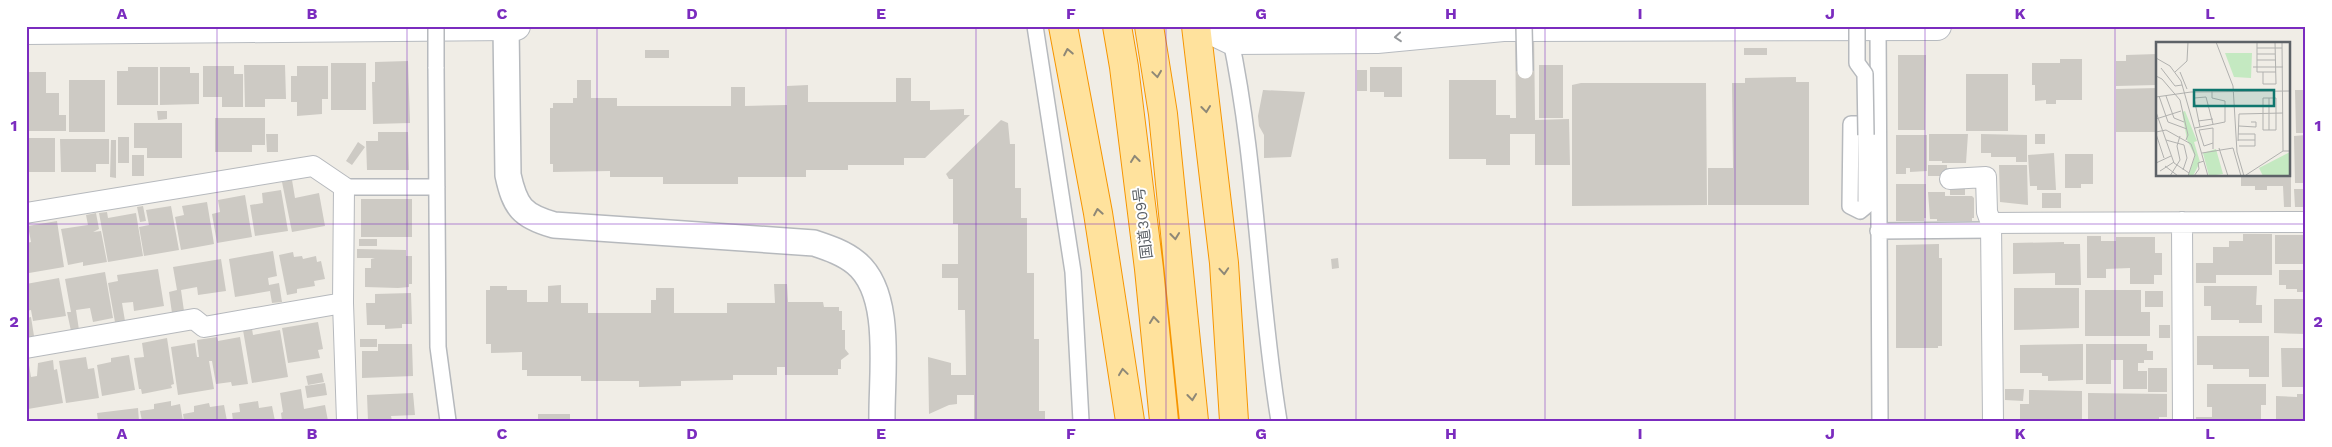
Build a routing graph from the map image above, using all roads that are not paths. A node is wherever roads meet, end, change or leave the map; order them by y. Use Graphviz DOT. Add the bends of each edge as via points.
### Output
graph roads {
  1 [pos="436,26"];
  2 [pos="506,26"];
  3 [pos="516,26"];
  4 [pos="1035,26"];
  5 [pos="1063,26"];
  6 [pos="1117,26"];
  7 [pos="1149,26"];
  8 [pos="1196,26"];
  9 [pos="1202,26"];
  10 [pos="1524,26"];
  11 [pos="1857,26"];
  12 [pos="1878,26"];
  13 [pos="1937,26"];
  14 [pos="26,30"];
  15 [pos="1230,33"];
  16 [pos="1525,71"];
  17 [pos="1872,124"];
  18 [pos="1950,179"];
  19 [pos="344,187"];
  20 [pos="437,187"];
  21 [pos="26,213"];
  22 [pos="2182,222"];
  23 [pos="2306,222"];
  24 [pos="1991,226"];
  25 [pos="1879,231"];
  26 [pos="344,304"];
  27 [pos="26,348"];
  28 [pos="347,421"];
  29 [pos="448,421"];
  30 [pos="882,421"];
  31 [pos="1081,421"];
  32 [pos="1130,421"];
  33 [pos="1164,421"];
  34 [pos="1194,421"];
  35 [pos="1234,421"];
  36 [pos="1279,421"];
  37 [pos="1880,421"];
  38 [pos="1993,421"];
  39 [pos="2183,421"];
  1 -- 20 [label="street, bridge"];
  2 -- 3 [label="main road"];
  2 -- 14 [label="main road"];
  2 -- 30 [label="street" via="508,175 513,197 523,212 554,224 814,244 836,250 856,262 878,296 882,317"];
  4 -- 31 [label="street" via="1073,272"];
  32 -- 5 [label="highway, one-way" via="1098,213"];
  33 -- 6 [label="highway, 国道309号, one-way" via="1149,269"];
  7 -- 34 [label="highway, 国道309号, one-way" via="1164,124"];
  8 -- 35 [label="highway, one-way" via="1224,263"];
  9 -- 15 [label="main road"];
  10 -- 16 [label="street, bridge"];
  11 -- 17 [label="street, bridge" via="1857,63 1864,74 1866,124 1866,129 1866,135 1866,144 1866,152 1866,206 1860,211 1850,206 1851,124 1859,124"];
  12 -- 13 [label="main road"];
  12 -- 15 [label="main road, one-way" via="1503,27 1376,39"];
  12 -- 17 [label="street"];
  15 -- 36 [label="street" via="1238,70"];
  17 -- 25 [label="street"];
  18 -- 24 [label="street" via="1986,178 1987,212"];
  19 -- 20 [label="street"];
  19 -- 21 [label="street" via="314,166"];
  19 -- 26 [label="street"];
  20 -- 29 [label="street" via="438,347"];
  22 -- 23 [label="street"];
  22 -- 24 [label="street"];
  22 -- 39 [label="street"];
  24 -- 25 [label="street"];
  24 -- 38 [label="street"];
  25 -- 37 [label="street"];
  26 -- 27 [label="street" via="204,327 194,319"];
  26 -- 28 [label="street"];
}
